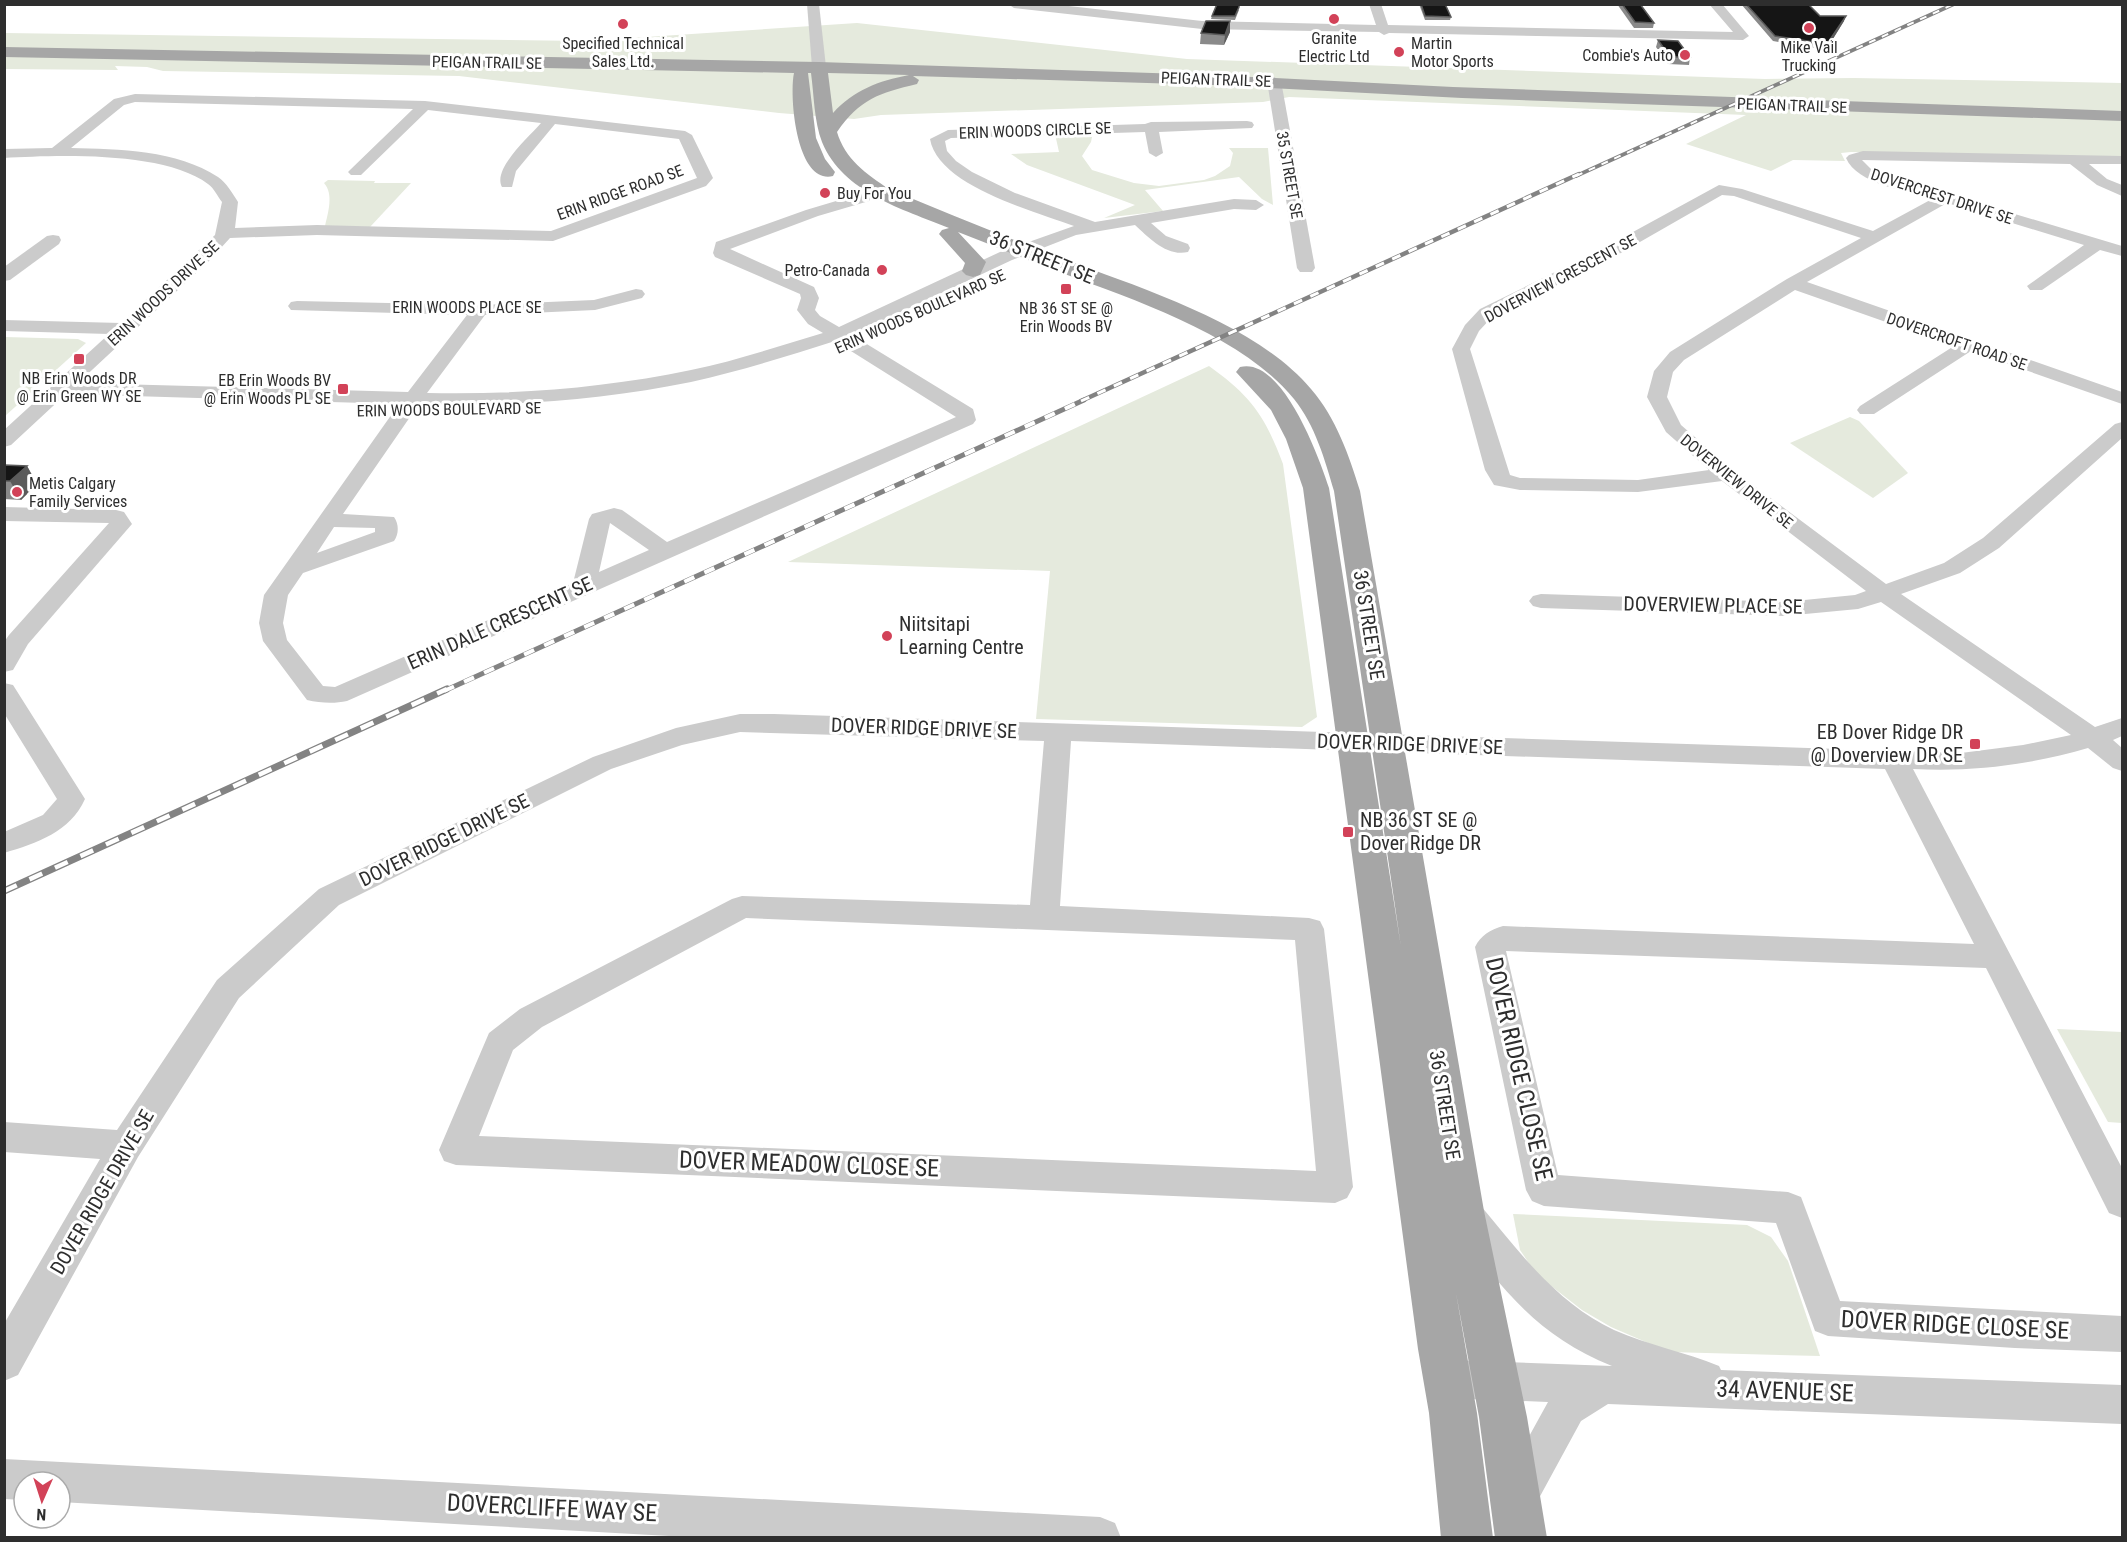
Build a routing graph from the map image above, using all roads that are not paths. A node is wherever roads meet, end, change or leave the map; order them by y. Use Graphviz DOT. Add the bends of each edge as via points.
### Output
graph roads {
  1 [pos="813,4"];
  2 [pos="1014,4"];
  3 [pos="1375,4"];
  4 [pos="1715,4"];
  5 [pos="1384,31"];
  6 [pos="817,49"];
  7 [pos="4,52"];
  8 [pos="797,58"];
  9 [pos="618,64"];
  10 [pos="819,68"];
  11 [pos="924,71"];
  12 [pos="969,72"];
  13 [pos="1077,80"];
  14 [pos="1274,84"];
  15 [pos="803,94"];
  16 [pos="425,105"];
  17 [pos="2122,116"];
  18 [pos="551,120"];
  19 [pos="1247,125"];
  20 [pos="1151,126"];
  21 [pos="828,132"];
  22 [pos="56,152"];
  23 [pos="1155,153"];
  24 [pos="4,154"];
  25 [pos="2074,159"];
  26 [pos="2122,160"];
  27 [pos="356,172"];
  28 [pos="507,184"];
  29 [pos="2122,191"];
  30 [pos="863,198"];
  31 [pos="1945,198"];
  32 [pos="1256,205"];
  33 [pos="1138,219"];
  34 [pos="1092,226"];
  35 [pos="226,233"];
  36 [pos="949,234"];
  37 [pos="1874,237"];
  38 [pos="53,240"];
  39 [pos="2097,244"];
  40 [pos="1066,246"];
  41 [pos="1182,248"];
  42 [pos="2122,251"];
  43 [pos="1024,257"];
  44 [pos="1305,268"];
  45 [pos="973,271"];
  46 [pos="1081,272"];
  47 [pos="4,276"];
  48 [pos="1792,283"];
  49 [pos="2036,286"];
  50 [pos="636,294"];
  51 [pos="297,306"];
  52 [pos="480,310"];
  53 [pos="4,325"];
  54 [pos="125,329"];
  55 [pos="847,339"];
  56 [pos="1968,345"];
  57 [pos="62,388"];
  58 [pos="2122,398"];
  59 [pos="47,402"];
  60 [pos="408,405"];
  61 [pos="1867,410"];
  62 [pos="2122,428"];
  63 [pos="4,441"];
  64 [pos="1726,474"];
  65 [pos="4,514"];
  66 [pos="327,520"];
  67 [pos="664,551"];
  68 [pos="293,569"];
  69 [pos="584,586"];
  70 [pos="1885,594"];
  71 [pos="1540,601"];
  72 [pos="4,664"];
  73 [pos="4,691"];
  74 [pos="2122,726"];
  75 [pos="1058,733"];
  76 [pos="2094,739"];
  77 [pos="1370,743"];
  78 [pos="1895,761"];
  79 [pos="2122,762"];
  80 [pos="4,843"];
  81 [pos="1044,917"];
  82 [pos="1996,957"];
  83 [pos="4,1137"];
  84 [pos="126,1146"];
  85 [pos="2122,1202"];
  86 [pos="1462,1210"];
  87 [pos="2122,1334"];
  88 [pos="4,1362"];
  89 [pos="1447,1378"];
  90 [pos="1494,1380"];
  91 [pos="1605,1384"];
  92 [pos="1731,1388"];
  93 [pos="2122,1405"];
  94 [pos="4,1479"];
  95 [pos="1518,1519"];
  96 [pos="1100,1538"];
  97 [pos="1467,1538"];
  1 -- 6 [label="street, 36 STREET SE"];
  2 -- 5 [label="street" via="1134,19 1269,22"];
  3 -- 5 [label="street"];
  4 -- 5 [label="street" via="1743,36"];
  6 -- 10 [label="street, 36 STREET SE"];
  6 -- 11 [label="main road" via="841,60"];
  7 -- 9 [label="main road, PEIGAN TRAIL SE"];
  8 -- 9 [label="main road, PEIGAN TRAIL SE" via="742,66"];
  8 -- 10 [label="main road, PEIGAN TRAIL SE"];
  8 -- 15 [label="main road, 36 STREET SE"];
  9 -- 15 [label="main road" via="748,74 776,80"];
  10 -- 11 [label="main road, PEIGAN TRAIL SE"];
  10 -- 21 [label="main road, 36 STREET SE"];
  11 -- 12 [label="main road, PEIGAN TRAIL SE"];
  12 -- 13 [label="main road, PEIGAN TRAIL SE"];
  12 -- 14 [label="main road, PEIGAN TRAIL SE"];
  13 -- 14 [label="main road, PEIGAN TRAIL SE"];
  13 -- 21 [label="main road" via="956,78 900,82 860,95"];
  14 -- 17 [label="main road, PEIGAN TRAIL SE"];
  14 -- 44 [label="street, 35 STREET SE"];
  15 -- 30 [label="main road, 36 STREET SE" via="802,123 811,150 837,182"];
  16 -- 18 [label="street, ERIN RIDGE ROAD SE"];
  16 -- 22 [label="street, ERIN RIDGE ROAD SE" via="135,98 118,102"];
  16 -- 27 [label="street"];
  18 -- 28 [label="street" via="508,170"];
  18 -- 35 [label="street, ERIN RIDGE ROAD SE" via="685,135 705,178 701,183 553,236 317,230"];
  19 -- 20 [label="street, ERIN WOODS CIRCLE SE"];
  20 -- 23 [label="street"];
  20 -- 34 [label="street, ERIN WOODS CIRCLE SE" via="948,134 937,139 939,150 961,172 987,186"];
  21 -- 43 [label="main road, 36 STREET SE" via="832,147 844,164 882,193"];
  22 -- 24 [label="street, ERIN WOODS DRIVE SE"];
  22 -- 35 [label="street, ERIN WOODS DRIVE SE" via="118,153 155,159 206,175 230,200 232,214"];
  25 -- 26 [label="street, DOVERCREST DRIVE SE"];
  25 -- 29 [label="street" via="2102,182"];
  25 -- 31 [label="street, DOVERCREST DRIVE SE" via="1863,155 1854,158 1865,172"];
  30 -- 36 [label="main road, 36 STREET SE"];
  30 -- 55 [label="street" via="722,246 721,253 808,291 806,310 814,320"];
  31 -- 37 [label="street, DOVERVIEW DRIVE SE"];
  31 -- 39 [label="street, DOVERCREST DRIVE SE"];
  32 -- 33 [label="street, ERIN WOODS CIRCLE SE" via="1234,204"];
  33 -- 34 [label="street, ERIN WOODS CIRCLE SE"];
  33 -- 41 [label="street" via="1160,240"];
  34 -- 40 [label="street, ERIN WOODS CIRCLE SE" via="1084,236"];
  34 -- 43 [label="street, ERIN WOODS CIRCLE SE" via="1072,231"];
  35 -- 54 [label="street, ERIN WOODS DRIVE SE"];
  36 -- 43 [label="main road, 36 STREET SE"];
  36 -- 45 [label="main road" via="976,262"];
  37 -- 48 [label="street, DOVERVIEW DRIVE SE"];
  37 -- 64 [label="street, DOVERVIEW CRESCENT SE" via="1736,192 1719,190 1606,254 1486,313 1471,329 1461,350 1502,480 1520,484 1638,486"];
  38 -- 47 [label="street"];
  39 -- 42 [label="street, DOVERCREST DRIVE SE"];
  39 -- 49 [label="street"];
  40 -- 43 [label="street, ERIN WOODS CIRCLE SE"];
  40 -- 46 [label="main road" via="1066,255"];
  43 -- 45 [label="street, ERIN WOODS BOULEVARD SE"];
  43 -- 46 [label="main road, 36 STREET SE"];
  43 -- 55 [label="street, ERIN WOODS BOULEVARD SE"];
  43 -- 77 [label="main road, 36 STREET SE" via="1208,345 1256,378 1275,398 1292,422 1316,488"];
  45 -- 55 [label="street, ERIN WOODS BOULEVARD SE"];
  46 -- 77 [label="main road, 36 STREET SE" via="1227,336 1285,376 1321,422 1336,453 1347,491"];
  48 -- 56 [label="street, DOVERCROFT ROAD SE"];
  48 -- 64 [label="street, DOVERVIEW DRIVE SE" via="1677,356 1664,371 1657,397 1672,428"];
  50 -- 52 [label="street, ERIN WOODS PLACE SE" via="596,305"];
  51 -- 52 [label="street, ERIN WOODS PLACE SE"];
  52 -- 60 [label="street, ERIN DALE CRESCENT SE"];
  53 -- 54 [label="street"];
  54 -- 57 [label="street, ERIN WOODS DRIVE SE"];
  55 -- 60 [label="street, ERIN WOODS BOULEVARD SE" via="778,367 690,389 603,404 510,412"];
  55 -- 67 [label="street, ERIN DALE CRESCENT SE" via="966,413 966,420"];
  56 -- 58 [label="street, DOVERCROFT ROAD SE"];
  56 -- 61 [label="street"];
  57 -- 59 [label="street, ERIN WOODS DRIVE SE"];
  57 -- 60 [label="street, ERIN WOODS BOULEVARD SE"];
  59 -- 60 [label="street, ERIN WOODS BOULEVARD SE"];
  59 -- 63 [label="street, ERIN WOODS DRIVE SE"];
  60 -- 66 [label="street, ERIN DALE CRESCENT SE"];
  62 -- 70 [label="street, DOVERVIEW PLACE SE" via="1991,543 1952,568"];
  64 -- 70 [label="street, DOVERVIEW DRIVE SE"];
  65 -- 72 [label="street" via="116,517 121,524 18,640"];
  66 -- 68 [label="street, ERIN DALE CRESCENT SE"];
  66 -- 68 [label="street" via="386,522 386,536"];
  67 -- 69 [label="street, ERIN DALE CRESCENT SE"];
  67 -- 69 [label="street" via="614,515 600,519"];
  68 -- 69 [label="street, ERIN DALE CRESCENT SE" via="276,595 271,623 275,641 316,694 338,695"];
  70 -- 71 [label="street, DOVERVIEW PLACE SE" via="1858,602 1784,609"];
  70 -- 76 [label="street, DOVERVIEW DRIVE SE"];
  73 -- 80 [label="street" via="71,799 68,809 54,822"];
  74 -- 76 [label="street, DOVER RIDGE DRIVE SE"];
  75 -- 77 [label="street, DOVER RIDGE DRIVE SE"];
  75 -- 81 [label="street"];
  75 -- 84 [label="street, DOVER RIDGE DRIVE SE" via="740,723 676,737 602,763 329,897 228,989"];
  76 -- 78 [label="street, DOVER RIDGE DRIVE SE" via="2026,754 1961,762"];
  76 -- 79 [label="street, DOVERVIEW DRIVE SE"];
  77 -- 78 [label="street, DOVER RIDGE DRIVE SE"];
  77 -- 86 [label="main road, 36 STREET SE"];
  77 -- 89 [label="main road, 36 STREET SE"];
  78 -- 82 [label="street"];
  81 -- 81 [label="street, DOVER MEADOW CLOSE SE" via="1309,929 1335,1187 456,1149 500,1042 531,1018 742,907"];
  82 -- 85 [label="street"];
  82 -- 87 [label="street, DOVER RIDGE CLOSE SE" via="1503,938 1490,947 1544,1190 1788,1208 1828,1318"];
  83 -- 84 [label="street"];
  84 -- 88 [label="street, DOVER RIDGE DRIVE SE"];
  86 -- 90 [label="main road, 36 STREET SE"];
  86 -- 92 [label="street" via="1518,1278 1574,1328 1649,1361"];
  89 -- 90 [label="street, 34 AVENUE SE"];
  89 -- 97 [label="main road, 36 STREET SE"];
  90 -- 91 [label="street, 34 AVENUE SE"];
  90 -- 95 [label="main road, 36 STREET SE"];
  91 -- 92 [label="street, 34 AVENUE SE"];
  91 -- 95 [label="street" via="1567,1407"];
  92 -- 93 [label="street, 34 AVENUE SE"];
  94 -- 96 [label="street, DOVERCLIFFE WAY SE"];
}
